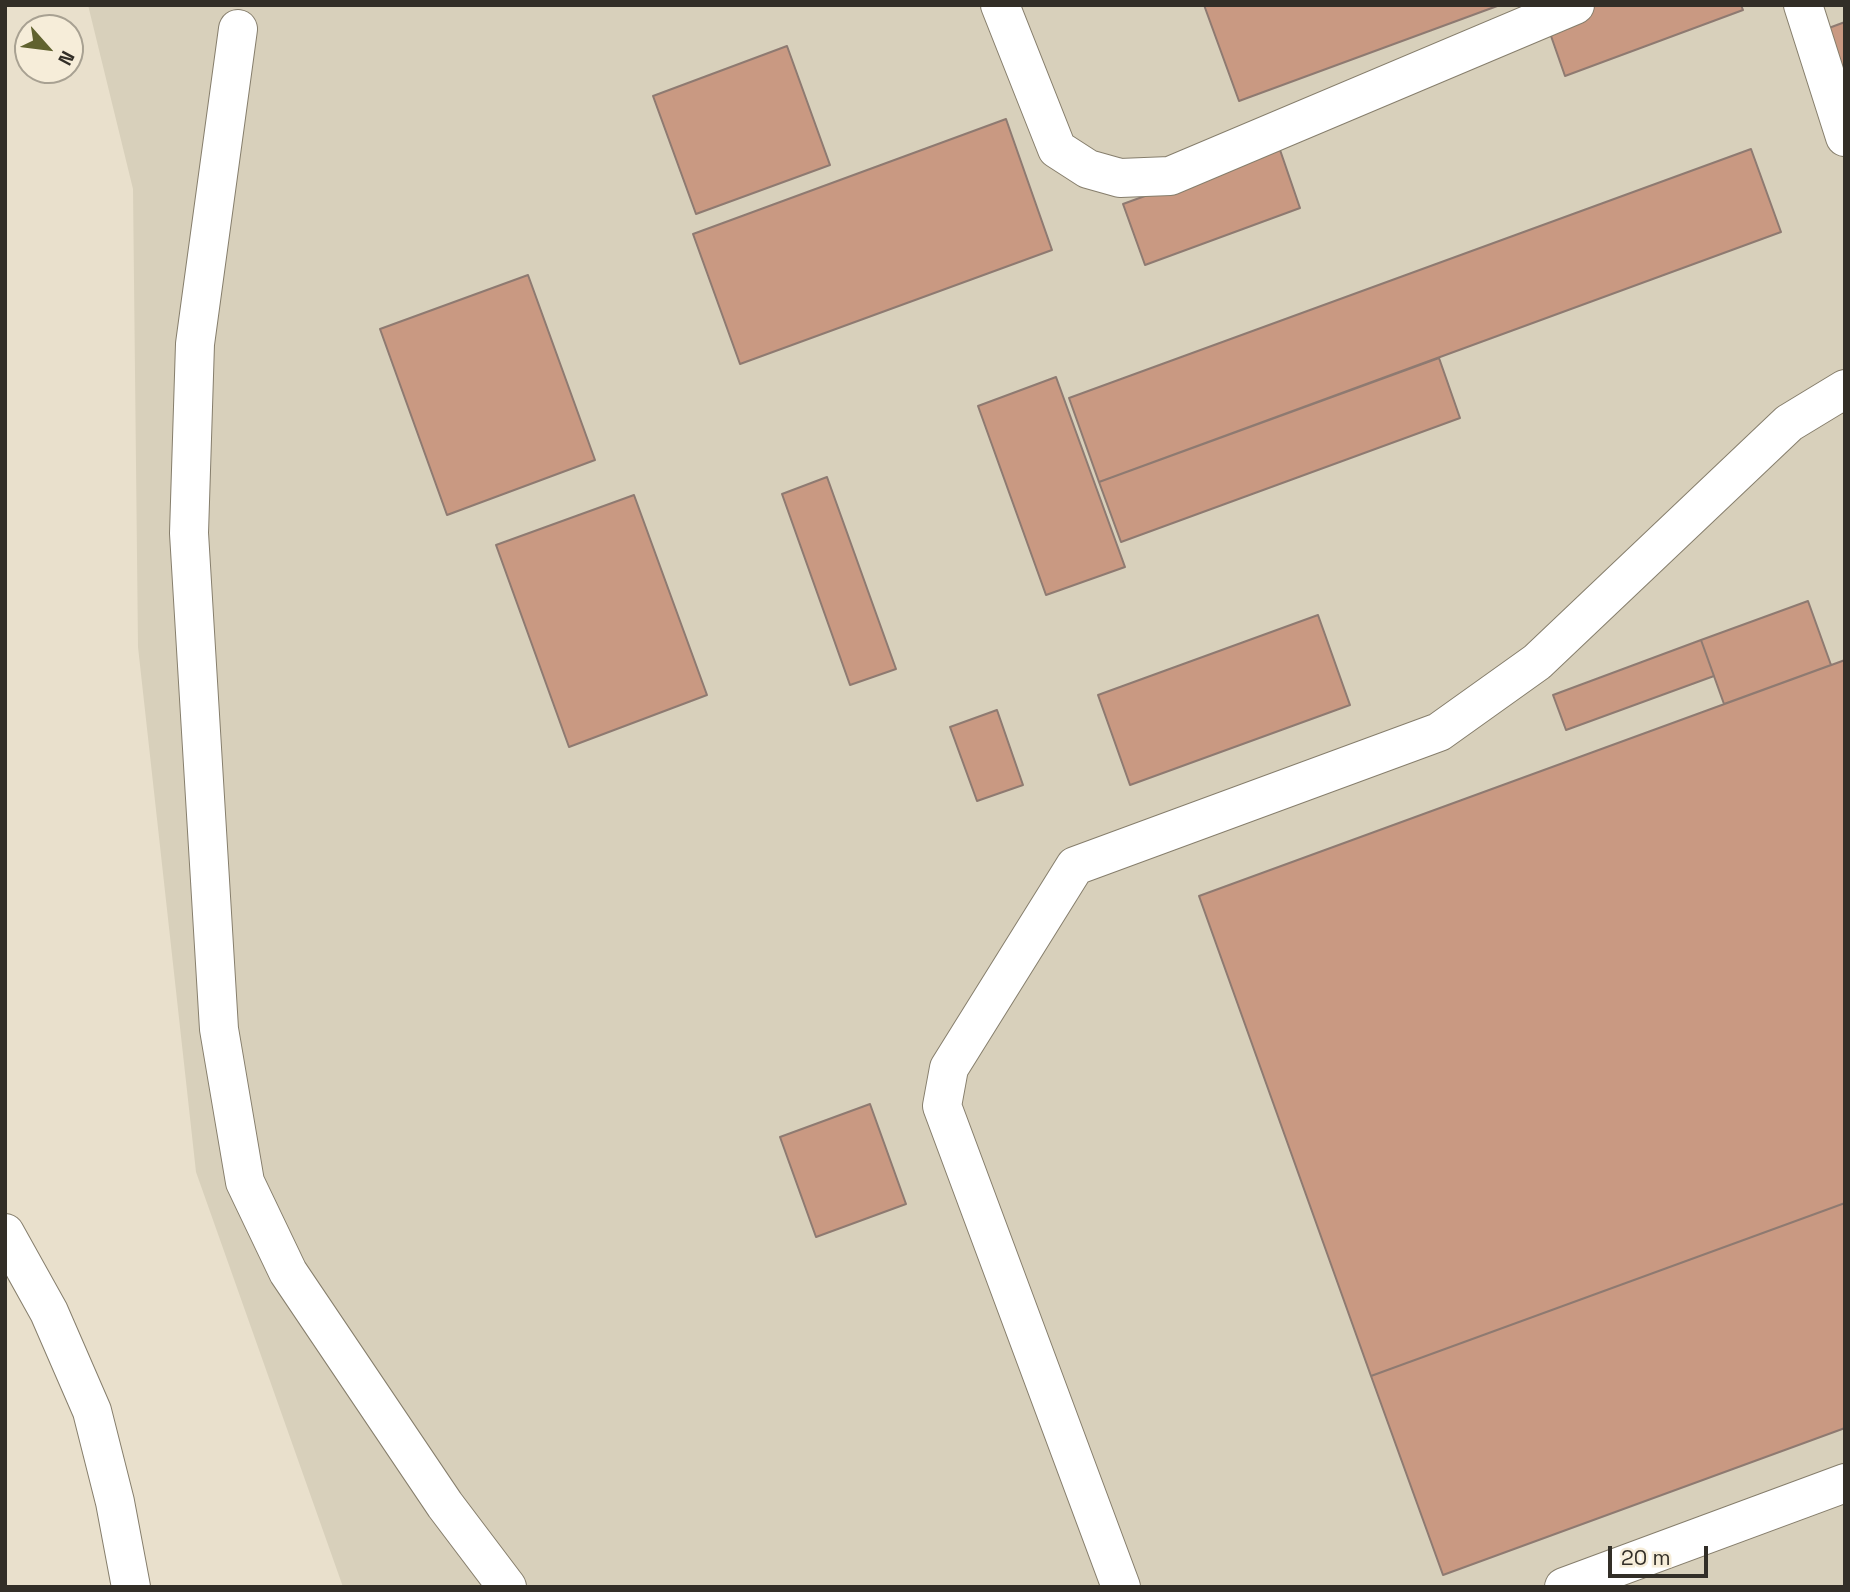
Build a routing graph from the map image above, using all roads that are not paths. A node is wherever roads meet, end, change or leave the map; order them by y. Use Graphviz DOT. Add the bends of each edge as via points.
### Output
graph roads {
  1 [pos="1000,5"];
  2 [pos="1575,5"];
  3 [pos="1803,5"];
  4 [pos="238,29"];
  5 [pos="1845,137"];
  6 [pos="1845,389"];
  7 [pos="5,1233"];
  8 [pos="1845,1483"];
  9 [pos="131,1587"];
  10 [pos="507,1587"];
  11 [pos="1121,1587"];
  12 [pos="1564,1587"];
  1 -- 2 [label="street" via="1057,149 1088,169 1120,178 1170,176"];
  3 -- 5 [label="street"];
  4 -- 10 [label="street" via="195,344 189,533 219,1029 245,1182 288,1272 445,1505"];
  6 -- 11 [label="street" via="1790,423 1537,662 1439,732 1075,866 949,1068 942,1105"];
  7 -- 9 [label="street" via="49,1312 92,1411"];
  8 -- 12 [label="street"];
}
